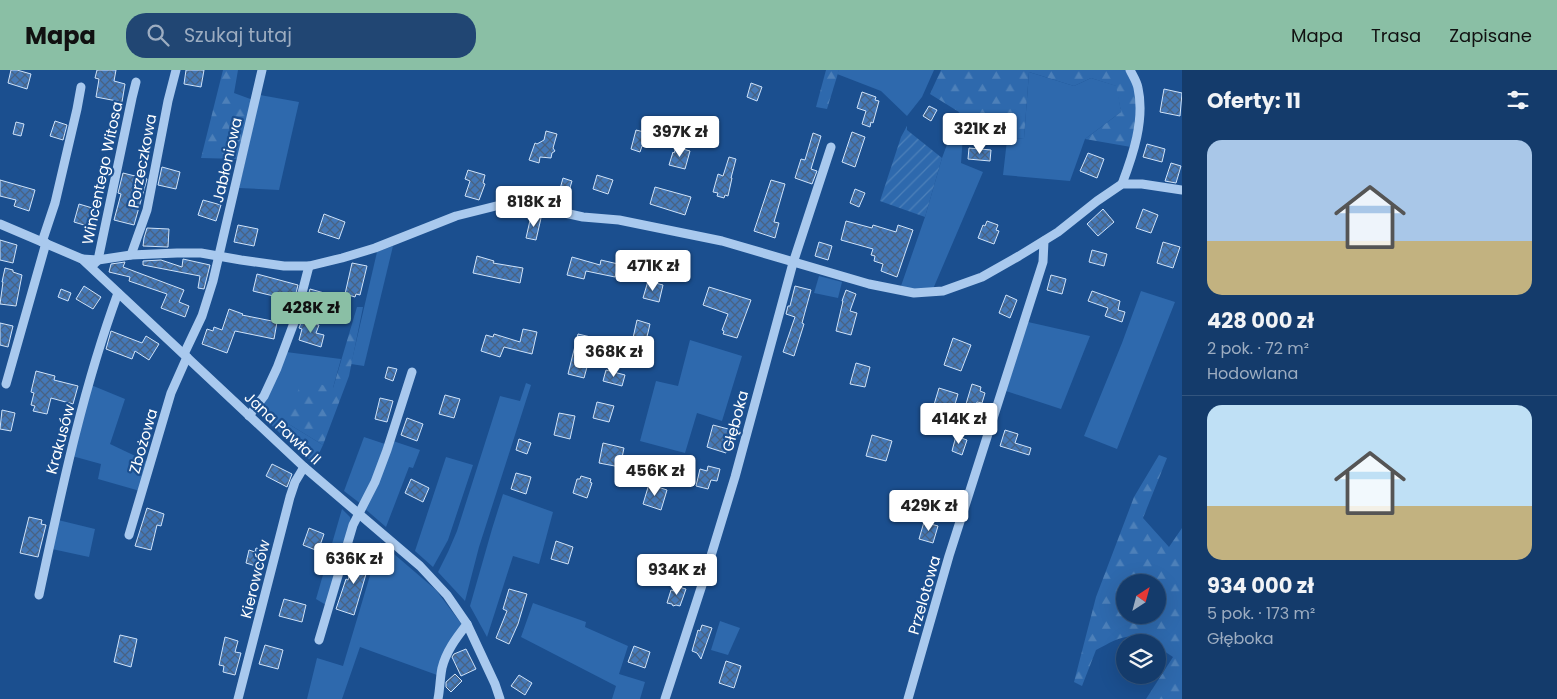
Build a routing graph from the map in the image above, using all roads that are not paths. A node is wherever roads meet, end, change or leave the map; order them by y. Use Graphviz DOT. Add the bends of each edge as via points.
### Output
graph roads {
  1 [pos="176,70"];
  2 [pos="262,70"];
  3 [pos="1130,70"];
  4 [pos="136,82"];
  5 [pos="81,87"];
  6 [pos="831,148"];
  7 [pos="1122,184"];
  8 [pos="1182,190"];
  9 [pos="0,224"];
  10 [pos="1044,241"];
  11 [pos="44,243"];
  12 [pos="130,255"];
  13 [pos="218,256"];
  14 [pos="82,259"];
  15 [pos="98,260"];
  16 [pos="793,263"];
  17 [pos="309,266"];
  18 [pos="91,268"];
  19 [pos="118,293"];
  20 [pos="185,356"];
  21 [pos="412,372"];
  22 [pos="6,384"];
  23 [pos="249,416"];
  24 [pos="304,468"];
  25 [pos="359,514"];
  26 [pos="130,535"];
  27 [pos="39,595"];
  28 [pos="467,624"];
  29 [pos="319,640"];
  30 [pos="238,699"];
  31 [pos="438,699"];
  32 [pos="500,699"];
  33 [pos="665,699"];
  34 [pos="908,699"];
  1 -- 12 [label="street, Porzeczkowa" via="147,210"];
  2 -- 13 [label="street, Jabłoniowa"];
  3 -- 7 [label="street" via="1138,87 1140,119"];
  4 -- 15 [label="street, Wincentego Witosa"];
  5 -- 11 [label="street"];
  6 -- 16 [label="street, Głęboka"];
  7 -- 8 [label="street"];
  7 -- 10 [label="street"];
  9 -- 11 [label="street, Jana Pawła II"];
  10 -- 16 [label="street" via="982,277 943,291 914,293"];
  10 -- 34 [label="street, Przelotowa" via="1043,262 949,556"];
  11 -- 14 [label="street, Jana Pawła II"];
  11 -- 22 [label="street"];
  12 -- 13 [label="street" via="201,253"];
  12 -- 15 [label="street"];
  13 -- 17 [label="street" via="284,266"];
  13 -- 20 [label="street, Jabłoniowa" via="202,316"];
  14 -- 15 [label="street"];
  14 -- 18 [label="street, Jana Pawła II"];
  15 -- 18 [label="street, Wincentego Witosa"];
  16 -- 17 [label="street" via="722,241 619,220 583,217 533,206 496,206 456,216 375,248"];
  16 -- 33 [label="street, Głęboka" via="735,477"];
  17 -- 23 [label="street" via="295,320 277,368 264,396"];
  18 -- 19 [label="street, Jana Pawła II"];
  19 -- 20 [label="street, Jana Pawła II"];
  19 -- 27 [label="street, Krakusów" via="103,334 67,464"];
  20 -- 23 [label="street, Jana Pawła II"];
  20 -- 26 [label="street, Zbożowa" via="171,393"];
  21 -- 25 [label="street" via="387,450"];
  23 -- 24 [label="street, Jana Pawła II"];
  24 -- 25 [label="street, Jana Pawła II"];
  24 -- 30 [label="street, Kierowców" via="290,497"];
  25 -- 28 [label="street, Jana Pawła II" via="420,566 447,595"];
  25 -- 29 [label="street"];
  28 -- 31 [label="street" via="450,648 442,667"];
  28 -- 32 [label="street, Jana Pawła II"];
}
